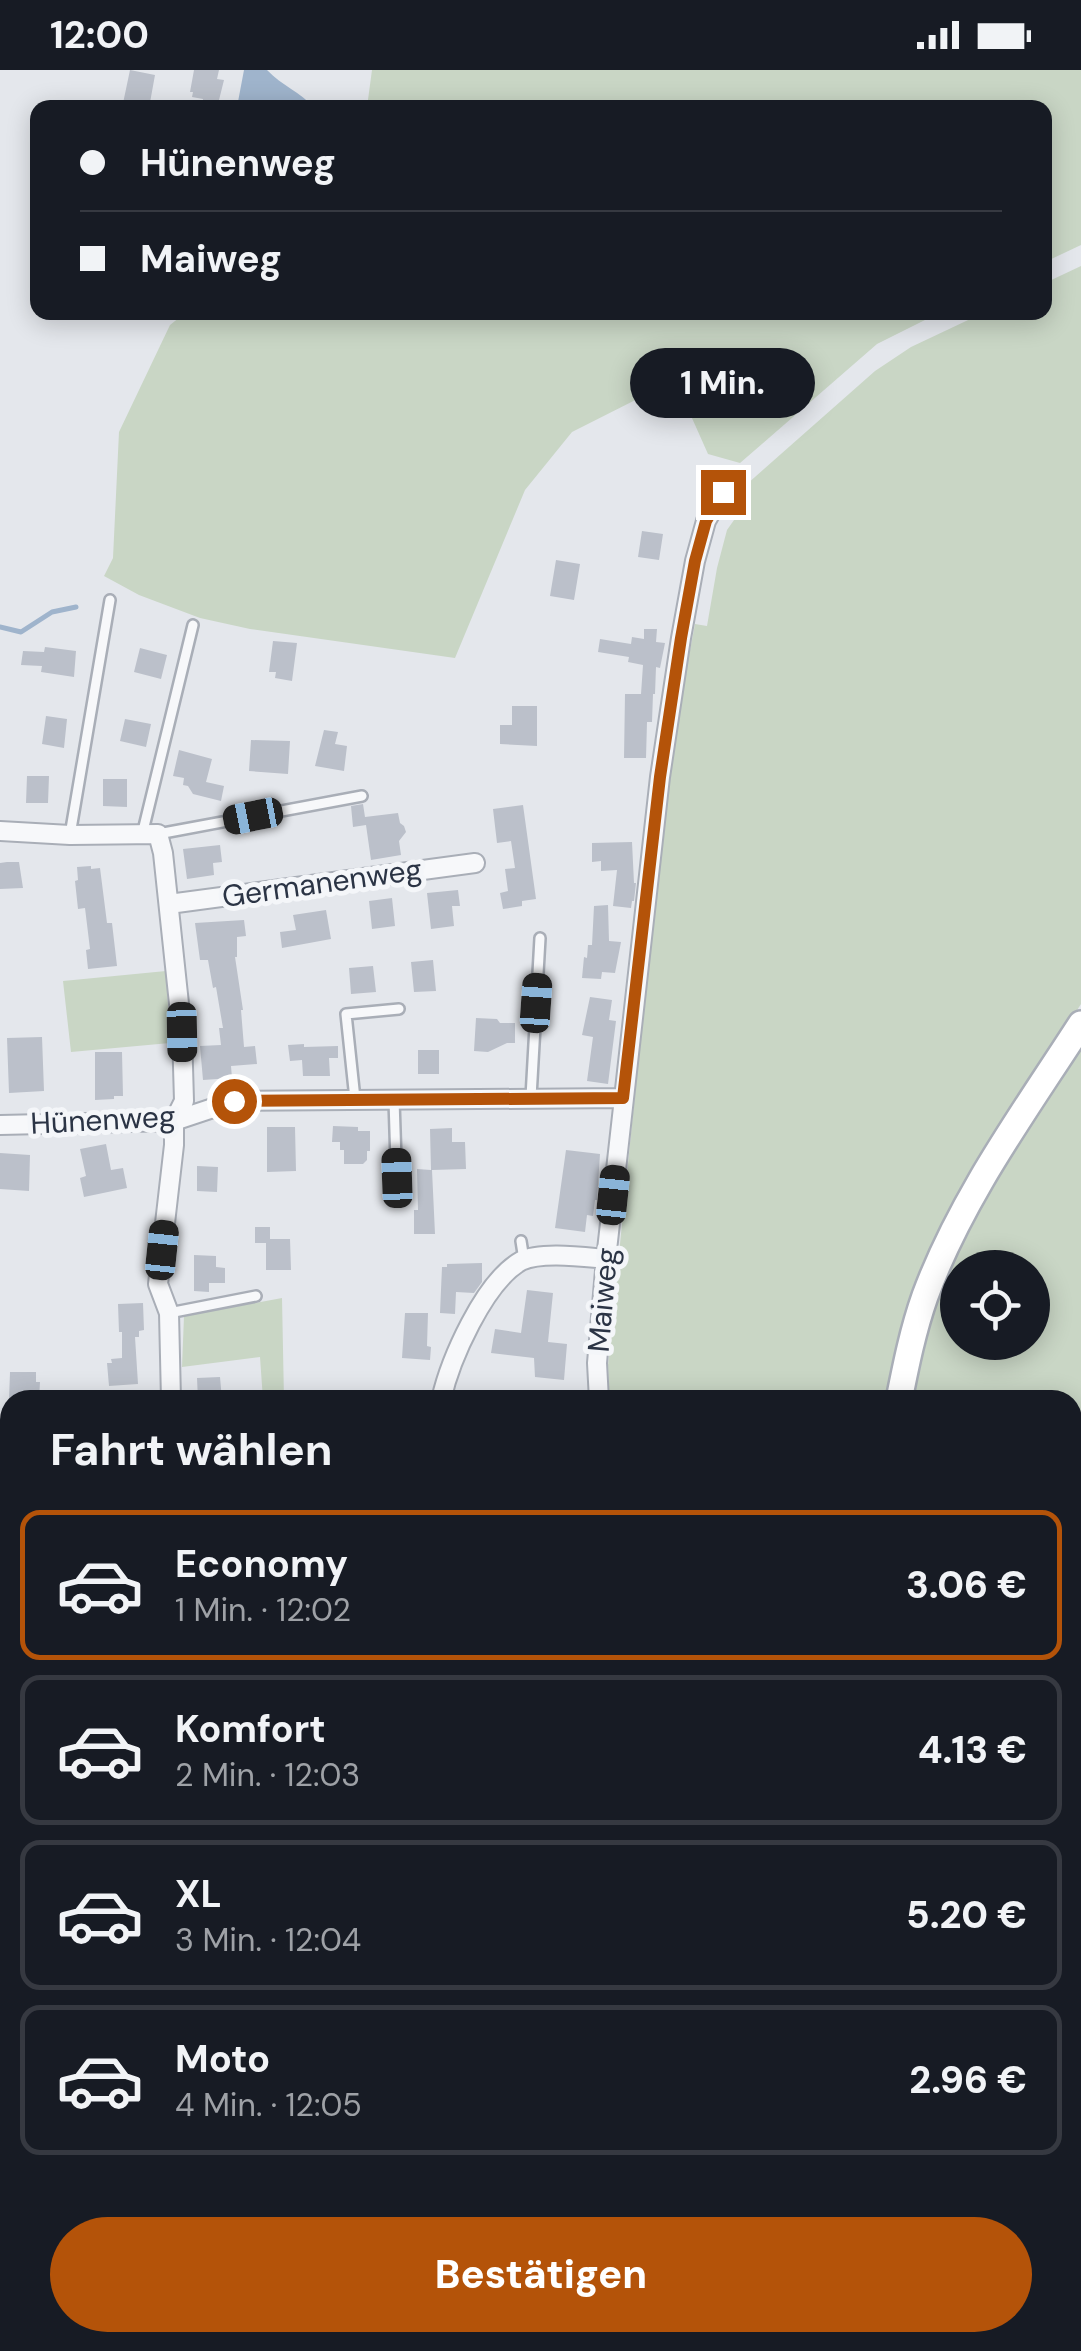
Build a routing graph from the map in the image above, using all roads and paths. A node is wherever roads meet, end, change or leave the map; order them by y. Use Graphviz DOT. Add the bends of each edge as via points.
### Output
graph roads {
  1 [pos="723,492"];
  2 [pos="110,600"];
  3 [pos="194,624"];
  4 [pos="362,796"];
  5 [pos="0,831"];
  6 [pos="150,834"];
  7 [pos="70,835"];
  8 [pos="475,863"];
  9 [pos="169,904"];
  10 [pos="540,938"];
  11 [pos="398,1009"];
  12 [pos="1081,1024"];
  13 [pos="623,1098"];
  14 [pos="394,1100"];
  15 [pos="531,1100"];
  16 [pos="356,1102"];
  17 [pos="174,1121"];
  18 [pos="0,1125"];
  19 [pos="397,1192"];
  20 [pos="606,1259"];
  21 [pos="256,1296"];
  22 [pos="168,1312"];
  23 [pos="170,1390"];
  24 [pos="445,1390"];
  25 [pos="598,1390"];
  26 [pos="901,1390"];
  1 -- 13 [label="street, Maiweg" via="706,521 681,638"];
  2 -- 7 [label="lane"];
  3 -- 6 [label="lane"];
  4 -- 6 [label="lane"];
  5 -- 7 [label="street"];
  6 -- 7 [label="street"];
  6 -- 9 [label="street" via="163,852"];
  8 -- 9 [label="street, Germanenweg"];
  9 -- 17 [label="street" via="184,1101"];
  10 -- 15 [label="lane"];
  11 -- 16 [label="lane" via="346,1014"];
  12 -- 26 [label="main road" via="956,1226 926,1295"];
  13 -- 15 [label="street, Hünenweg"];
  13 -- 20 [label="street, Maiweg"];
  14 -- 15 [label="street, Hünenweg"];
  14 -- 16 [label="street, Hünenweg"];
  14 -- 19 [label="lane"];
  16 -- 17 [label="street, Hünenweg" via="234,1101"];
  17 -- 18 [label="street, Hünenweg"];
  17 -- 22 [label="street" via="158,1284"];
  20 -- 24 [label="street" via="533,1252 493,1286 466,1332"];
  20 -- 25 [label="street, Maiweg"];
  21 -- 22 [label="lane"];
  22 -- 23 [label="street"];
}
